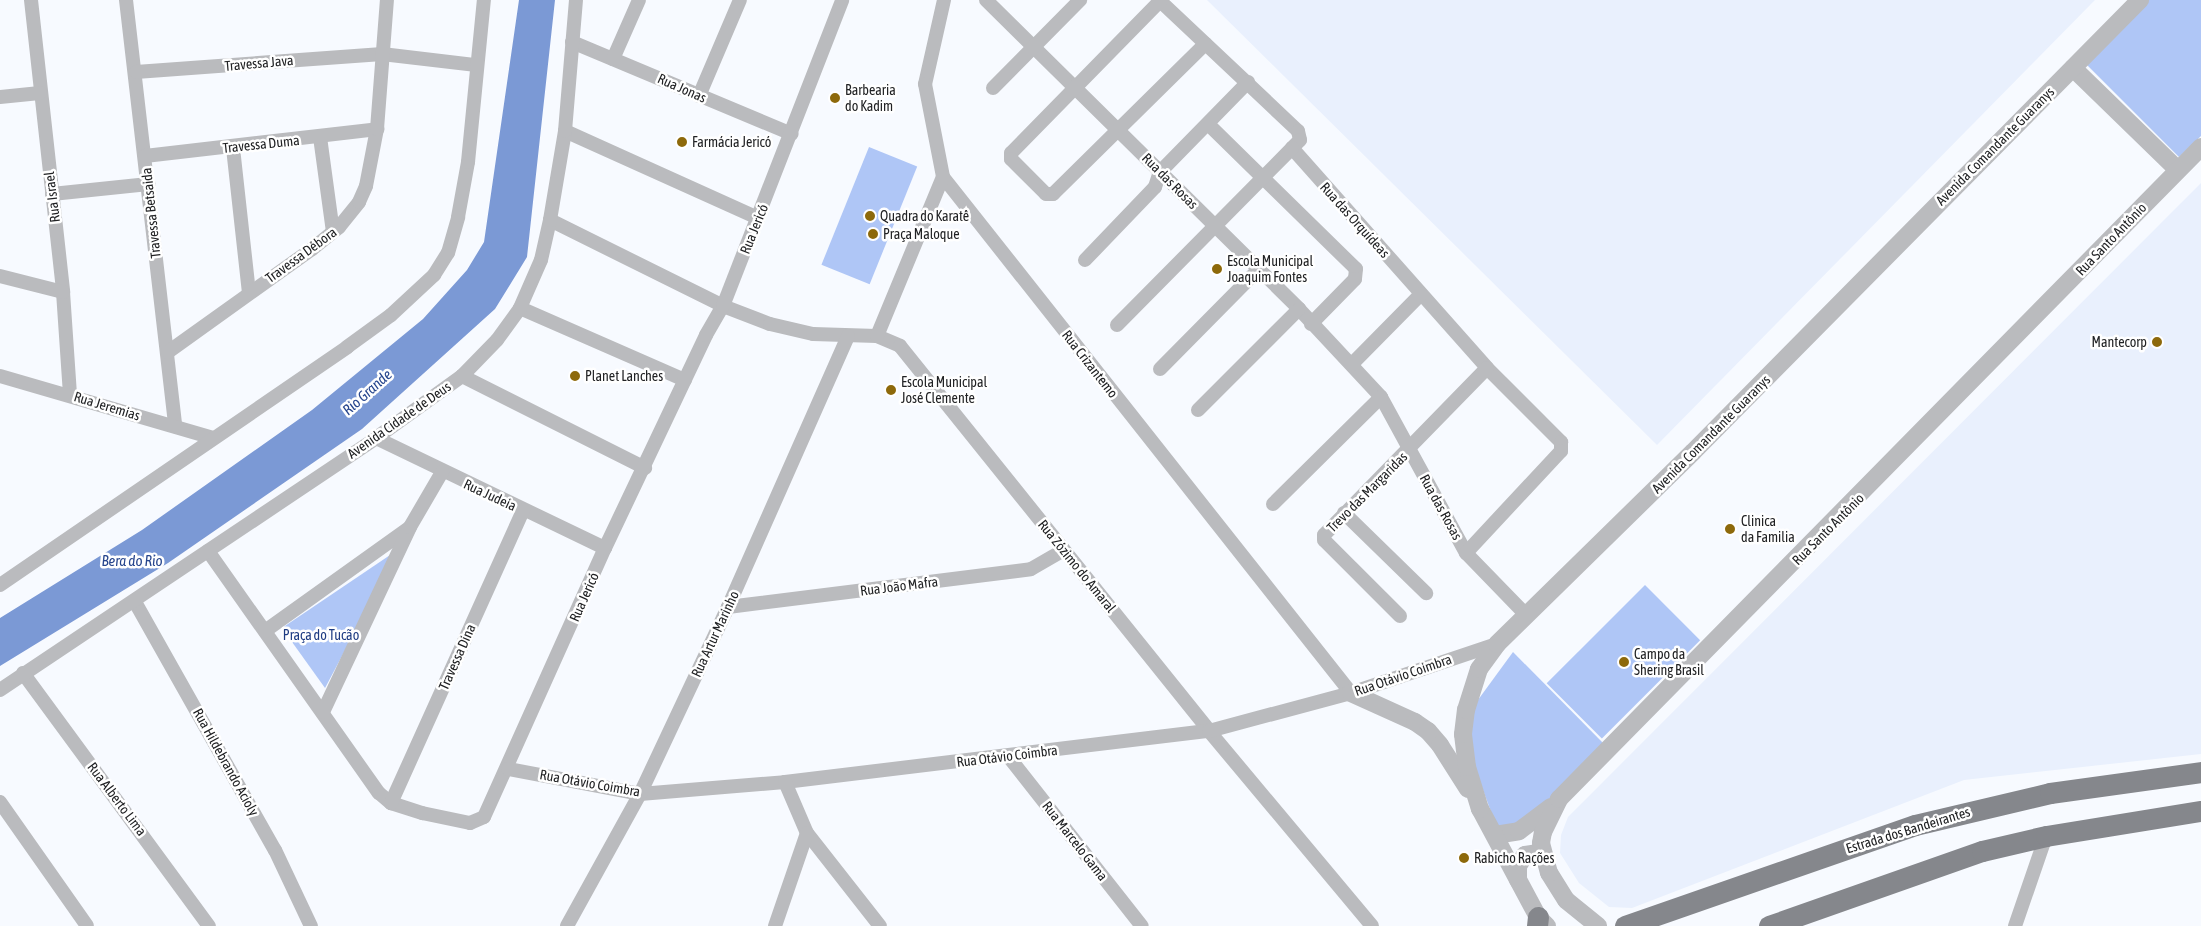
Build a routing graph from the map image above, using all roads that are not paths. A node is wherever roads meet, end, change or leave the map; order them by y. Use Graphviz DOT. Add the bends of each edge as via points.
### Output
graph roads {
  1 [pos="31,0"];
  2 [pos="126,0"];
  3 [pos="387,0"];
  4 [pos="484,0"];
  5 [pos="576,0"];
  6 [pos="639,0"];
  7 [pos="740,0"];
  8 [pos="842,0"];
  9 [pos="944,0"];
  10 [pos="1080,0"];
  11 [pos="1159,0"];
  12 [pos="2140,0"];
  13 [pos="991,2"];
  14 [pos="572,42"];
  15 [pos="1205,44"];
  16 [pos="1034,46"];
  17 [pos="382,54"];
  18 [pos="613,59"];
  19 [pos="476,65"];
  20 [pos="2073,68"];
  21 [pos="136,72"];
  22 [pos="1248,82"];
  23 [pos="993,88"];
  24 [pos="1076,88"];
  25 [pos="40,93"];
  26 [pos="700,96"];
  27 [pos="0,97"];
  28 [pos="1208,124"];
  29 [pos="376,129"];
  30 [pos="1117,130"];
  31 [pos="565,131"];
  32 [pos="792,134"];
  33 [pos="320,137"];
  34 [pos="2201,146"];
  35 [pos="233,148"];
  36 [pos="1292,148"];
  37 [pos="145,156"];
  38 [pos="2178,170"];
  39 [pos="1160,172"];
  40 [pos="943,177"];
  41 [pos="1263,178"];
  42 [pos="148,184"];
  43 [pos="52,194"];
  44 [pos="758,218"];
  45 [pos="550,220"];
  46 [pos="1214,226"];
  47 [pos="333,232"];
  48 [pos="1085,260"];
  49 [pos="1258,270"];
  50 [pos="0,276"];
  51 [pos="63,292"];
  52 [pos="249,293"];
  53 [pos="1421,294"];
  54 [pos="723,306"];
  55 [pos="520,308"];
  56 [pos="1299,309"];
  57 [pos="1311,324"];
  58 [pos="1117,326"];
  59 [pos="848,336"];
  60 [pos="877,336"];
  61 [pos="168,352"];
  62 [pos="1352,364"];
  63 [pos="1487,368"];
  64 [pos="1160,369"];
  65 [pos="0,376"];
  66 [pos="462,376"];
  67 [pos="685,380"];
  68 [pos="70,394"];
  69 [pos="1381,397"];
  70 [pos="1198,410"];
  71 [pos="175,426"];
  72 [pos="213,438"];
  73 [pos="376,438"];
  74 [pos="1408,450"];
  75 [pos="646,468"];
  76 [pos="442,472"];
  77 [pos="1273,504"];
  78 [pos="524,510"];
  79 [pos="1344,513"];
  80 [pos="410,527"];
  81 [pos="605,548"];
  82 [pos="1064,550"];
  83 [pos="208,551"];
  84 [pos="1466,553"];
  85 [pos="0,584"];
  86 [pos="1426,593"];
  87 [pos="135,602"];
  88 [pos="728,607"];
  89 [pos="1400,616"];
  90 [pos="1527,616"];
  91 [pos="265,630"];
  92 [pos="1497,644"];
  93 [pos="23,673"];
  94 [pos="0,690"];
  95 [pos="1351,693"];
  96 [pos="323,712"];
  97 [pos="1209,731"];
  98 [pos="1008,756"];
  99 [pos="508,769"];
  100 [pos="2201,772"];
  101 [pos="785,782"];
  102 [pos="640,794"];
  103 [pos="1560,799"];
  104 [pos="0,802"];
  105 [pos="391,803"];
  106 [pos="1480,809"];
  107 [pos="2201,811"];
  108 [pos="807,833"];
  109 [pos="1495,835"];
  110 [pos="2046,836"];
  111 [pos="1545,859"];
  112 [pos="1518,880"];
  113 [pos="1541,923"];
  114 [pos="87,926"];
  115 [pos="208,926"];
  116 [pos="311,926"];
  117 [pos="568,926"];
  118 [pos="775,926"];
  119 [pos="880,926"];
  120 [pos="1142,926"];
  121 [pos="1372,926"];
  122 [pos="1598,926"];
  123 [pos="1625,926"];
  124 [pos="1769,926"];
  125 [pos="2015,926"];
  1 -- 25 [label="street, Rua Israel"];
  2 -- 21 [label="street, Travessa Betsaida"];
  3 -- 17 [label="street, Travessa Débora"];
  4 -- 19 [label="street"];
  5 -- 14 [label="street, Avenida Cidade de Deus"];
  6 -- 18 [label="street"];
  7 -- 26 [label="street"];
  8 -- 32 [label="street, Rua Jericó"];
  9 -- 40 [label="street, Rua Crizantemo" via="925,84"];
  10 -- 16 [label="street"];
  11 -- 15 [label="street"];
  11 -- 24 [label="street"];
  12 -- 20 [label="street, Avenida Comandante Guaranys"];
  13 -- 16 [label="street, Rua das Rosas"];
  14 -- 18 [label="street, Rua Jonas"];
  14 -- 31 [label="street, Avenida Cidade de Deus"];
  15 -- 22 [label="street"];
  15 -- 30 [label="street"];
  16 -- 23 [label="street"];
  16 -- 24 [label="street, Rua das Rosas"];
  17 -- 19 [label="street, Travessa Java"];
  17 -- 21 [label="street, Travessa Java"];
  17 -- 29 [label="street, Travessa Débora"];
  18 -- 26 [label="street, Rua Jonas"];
  19 -- 72 [label="street" via="468,162 458,218 448,253 434,275 391,315"];
  20 -- 38 [label="street"];
  20 -- 90 [label="street, Avenida Comandante Guaranys"];
  21 -- 37 [label="street, Travessa Betsaida"];
  22 -- 28 [label="street"];
  22 -- 36 [label="street" via="1298,131 1300,140"];
  24 -- 30 [label="street, Rua das Rosas"];
  24 -- 30 [label="street" via="1011,153 1011,159 1051,196"];
  25 -- 27 [label="street"];
  25 -- 43 [label="street, Rua Israel"];
  26 -- 32 [label="street, Rua Jonas"];
  28 -- 39 [label="street"];
  28 -- 41 [label="street"];
  29 -- 33 [label="street, Travessa Duma"];
  29 -- 47 [label="street, Travessa Débora" via="366,186 359,202"];
  30 -- 39 [label="street, Rua das Rosas"];
  31 -- 44 [label="street"];
  31 -- 45 [label="street, Avenida Cidade de Deus"];
  32 -- 44 [label="street, Rua Jericó"];
  33 -- 35 [label="street, Travessa Duma"];
  33 -- 47 [label="street"];
  34 -- 38 [label="street, Rua Santo Antônio"];
  35 -- 37 [label="street, Travessa Duma"];
  35 -- 52 [label="street"];
  36 -- 41 [label="street"];
  36 -- 53 [label="street, Rua das Orquídeas"];
  37 -- 42 [label="street, Travessa Betsaida"];
  38 -- 103 [label="street, Rua Santo Antônio"];
  39 -- 46 [label="street, Rua das Rosas"];
  39 -- 48 [label="street" via="1155,187"];
  40 -- 60 [label="street"];
  40 -- 95 [label="street, Rua Crizantemo"];
  41 -- 46 [label="street"];
  41 -- 57 [label="street" via="1352,264 1357,273"];
  42 -- 43 [label="street"];
  42 -- 61 [label="street, Travessa Betsaida"];
  43 -- 51 [label="street, Rua Israel"];
  44 -- 54 [label="street, Rua Jericó"];
  45 -- 54 [label="street, Rua Zózimo do Amaral"];
  45 -- 55 [label="street, Avenida Cidade de Deus" via="541,260"];
  46 -- 49 [label="street, Rua das Rosas"];
  46 -- 58 [label="street"];
  47 -- 52 [label="street, Travessa Débora"];
  49 -- 56 [label="street, Rua das Rosas"];
  49 -- 64 [label="street"];
  50 -- 51 [label="street"];
  51 -- 68 [label="street, Rua Israel"];
  52 -- 61 [label="street, Travessa Débora"];
  53 -- 62 [label="street"];
  53 -- 63 [label="street, Rua das Orquídeas"];
  54 -- 59 [label="street, Rua Zózimo do Amaral" via="793,331"];
  54 -- 67 [label="street, Rua Jericó"];
  55 -- 66 [label="street, Avenida Cidade de Deus" via="497,340"];
  55 -- 67 [label="street"];
  56 -- 57 [label="street, Rua das Rosas"];
  56 -- 70 [label="street"];
  57 -- 62 [label="street, Rua das Rosas"];
  59 -- 60 [label="street, Rua Zózimo do Amaral"];
  59 -- 88 [label="street, Rua Artur Marinho"];
  60 -- 82 [label="street, Rua Zózimo do Amaral" via="889,339 908,353"];
  61 -- 71 [label="street, Travessa Betsaida"];
  62 -- 69 [label="street, Rua das Rosas"];
  63 -- 74 [label="street, Trevo das Margaridas"];
  63 -- 84 [label="street, Rua das Orquídeas" via="1562,447"];
  65 -- 68 [label="street, Rua Jeremias"];
  66 -- 73 [label="street, Avenida Cidade de Deus"];
  66 -- 75 [label="street"];
  67 -- 75 [label="street, Rua Jericó"];
  68 -- 71 [label="street, Rua Jeremias"];
  69 -- 74 [label="street, Rua das Rosas"];
  69 -- 77 [label="street"];
  71 -- 72 [label="street, Rua Jeremias"];
  72 -- 85 [label="street"];
  73 -- 76 [label="street, Rua Judeia"];
  73 -- 83 [label="street, Avenida Cidade de Deus"];
  74 -- 79 [label="street, Trevo das Margaridas"];
  74 -- 84 [label="street, Rua das Rosas"];
  75 -- 81 [label="street, Rua Jericó"];
  76 -- 78 [label="street, Rua Judeia"];
  76 -- 80 [label="street"];
  78 -- 81 [label="street, Rua Judeia"];
  78 -- 105 [label="street, Travessa Dina"];
  79 -- 86 [label="street"];
  79 -- 89 [label="street, Trevo das Margaridas" via="1327,529 1324,540"];
  80 -- 91 [label="street"];
  80 -- 96 [label="street"];
  81 -- 99 [label="street, Rua Jericó"];
  82 -- 88 [label="street, Rua João Mafra" via="1031,569"];
  82 -- 97 [label="street, Rua Zózimo do Amaral"];
  83 -- 87 [label="street, Avenida Cidade de Deus"];
  83 -- 91 [label="street, Rua Jericó"];
  84 -- 90 [label="street, Rua das Rosas"];
  87 -- 93 [label="street, Avenida Cidade de Deus"];
  87 -- 116 [label="street, Rua Hildebrando Acioly" via="275,850"];
  88 -- 102 [label="street, Rua Artur Marinho"];
  90 -- 92 [label="street, Avenida Comandante Guaranys"];
  91 -- 96 [label="street, Rua Jericó"];
  92 -- 95 [label="street, Rua Otávio Coimbra"];
  92 -- 106 [label="street, Avenida Comandante Guaranys" via="1479,669 1466,710 1463,734 1467,767"];
  93 -- 94 [label="street, Avenida Cidade de Deus"];
  93 -- 115 [label="street, Rua Alberto Lima"];
  95 -- 97 [label="street, Rua Otávio Coimbra"];
  95 -- 106 [label="street" via="1428,731"];
  96 -- 105 [label="street, Rua Jericó" via="367,778"];
  97 -- 98 [label="street, Rua Otávio Coimbra"];
  97 -- 121 [label="street, Rua Zózimo do Amaral"];
  98 -- 101 [label="street, Rua Otávio Coimbra"];
  98 -- 120 [label="street, Rua Marcelo Gama"];
  99 -- 102 [label="street, Rua Otávio Coimbra"];
  99 -- 105 [label="street, Rua Jericó" via="479,821 470,823"];
  100 -- 123 [label="main road, Estrada dos Bandeirantes" via="2050,793 1915,825"];
  101 -- 102 [label="street, Rua Otávio Coimbra"];
  101 -- 108 [label="street"];
  102 -- 117 [label="street, Rua Artur Marinho"];
  103 -- 109 [label="street" via="1528,826 1513,834"];
  103 -- 111 [label="street, Rua Santo Antônio" via="1543,832"];
  104 -- 114 [label="street"];
  106 -- 109 [label="street, Avenida Comandante Guaranys"];
  107 -- 110 [label="main road"];
  108 -- 118 [label="street"];
  108 -- 119 [label="street"];
  109 -- 112 [label="street, Avenida Comandante Guaranys"];
  110 -- 124 [label="main road" via="1982,851"];
  110 -- 125 [label="street"];
  111 -- 112 [label="street" via="1537,853 1526,855 1518,866"];
  111 -- 122 [label="street, Rua Santo Antônio" via="1555,886 1566,900"];
  112 -- 113 [label="street, Avenida Comandante Guaranys"];
}
